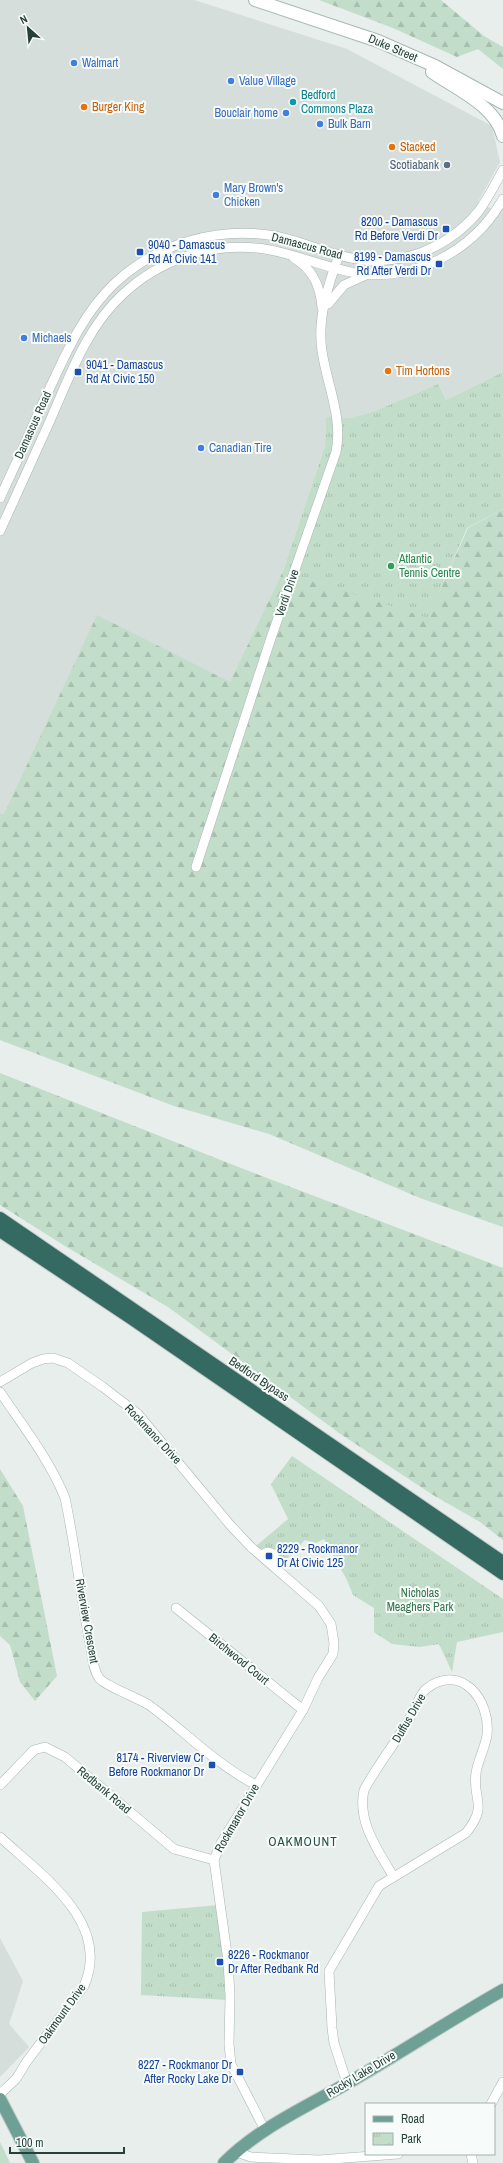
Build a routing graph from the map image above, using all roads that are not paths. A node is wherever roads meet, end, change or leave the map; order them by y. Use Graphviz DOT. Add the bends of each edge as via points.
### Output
graph roads {
  1 [pos="255,0"];
  2 [pos="258,0"];
  3 [pos="276,6"];
  4 [pos="407,53"];
  5 [pos="503,102"];
  6 [pos="503,136"];
  7 [pos="503,170"];
  8 [pos="503,199"];
  9 [pos="275,250"];
  10 [pos="339,255"];
  11 [pos="334,268"];
  12 [pos="368,274"];
  13 [pos="323,314"];
  14 [pos="0,498"];
  15 [pos="0,531"];
  16 [pos="196,867"];
  17 [pos="0,1218"];
  18 [pos="0,1231"];
  19 [pos="0,1382"];
  20 [pos="0,1392"];
  21 [pos="503,1562"];
  22 [pos="503,1574"];
  23 [pos="176,1608"];
  24 [pos="303,1710"];
  25 [pos="0,1785"];
  26 [pos="256,1785"];
  27 [pos="0,1837"];
  28 [pos="214,1860"];
  29 [pos="393,1876"];
  30 [pos="503,1990"];
  31 [pos="503,2082"];
  32 [pos="347,2083"];
  33 [pos="0,2094"];
  34 [pos="0,2099"];
  35 [pos="492,2103"];
  36 [pos="265,2130"];
  37 [pos="236,2152"];
  38 [pos="385,2155"];
  39 [pos="33,2163"];
  40 [pos="224,2163"];
  1 -- 3 [label="main road, Duke Street"];
  2 -- 3 [label="main road, Duke Street"];
  3 -- 4 [label="main road, Duke Street"];
  4 -- 5 [label="main road, Duke Street"];
  4 -- 6 [label="main road" via="479,103 494,117"];
  7 -- 10 [label="street, Damascus Road" via="486,201 471,220 452,236 430,249 407,258 389,260 360,260"];
  8 -- 12 [label="street, Damascus Road" via="484,226 448,255 406,272"];
  9 -- 11 [label="street, Damascus Road"];
  9 -- 13 [label="street, Damascus Road" via="299,261 311,272 320,292"];
  9 -- 15 [label="street, Damascus Road" via="231,247 183,257 140,280 113,304 81,352"];
  10 -- 11 [label="street, Verdi Drive"];
  10 -- 14 [label="street, Damascus Road" via="275,236 236,233 184,242 159,252 136,266 106,292 75,334"];
  11 -- 12 [label="street, Damascus Road"];
  11 -- 13 [label="street, Verdi Drive"];
  12 -- 13 [label="street, Verdi Drive" via="342,287 330,300"];
  13 -- 16 [label="street, Verdi Drive" via="322,349 335,401 338,431 336,452"];
  17 -- 21 [label="highway, Bedford Bypass"];
  18 -- 22 [label="highway, Bedford Bypass"];
  19 -- 24 [label="street, Rockmanor Drive" via="43,1359 53,1358 68,1362 138,1414 251,1548 319,1606 332,1624 332,1654"];
  20 -- 26 [label="street, Riverview Crescent" via="42,1454 65,1498 95,1669 99,1678 105,1684 140,1699 207,1754 238,1776"];
  23 -- 24 [label="street, Birchwood Court"];
  24 -- 26 [label="street, Rockmanor Drive"];
  25 -- 28 [label="street, Redbank Road" via="34,1750 45,1747 65,1757 174,1849"];
  26 -- 28 [label="street, Rockmanor Drive" via="221,1842"];
  27 -- 33 [label="street, Oakmount Drive" via="61,1894 81,1920 92,1958 84,1986 16,2079"];
  28 -- 36 [label="street, Rockmanor Drive" via="228,1961 231,2064"];
  29 -- 29 [label="street, Duffus Drive" via="466,1833 475,1822 479,1810 476,1772 486,1735 486,1724 477,1693 462,1681 450,1679 424,1690 410,1719 364,1790 361,1800 367,1829"];
  29 -- 32 [label="street, Duffus Drive" via="372,1895 329,1971 334,2043"];
  30 -- 32 [label="main road, Rocky Lake Drive"];
  31 -- 35 [label="street"];
  32 -- 36 [label="main road, Rocky Lake Drive"];
  34 -- 39 [label="main road"];
  36 -- 37 [label="main road, Rocky Lake Drive"];
  37 -- 38 [label="street" via="251,2157 319,2160"];
  37 -- 40 [label="main road, Rocky Lake Drive"];
}
